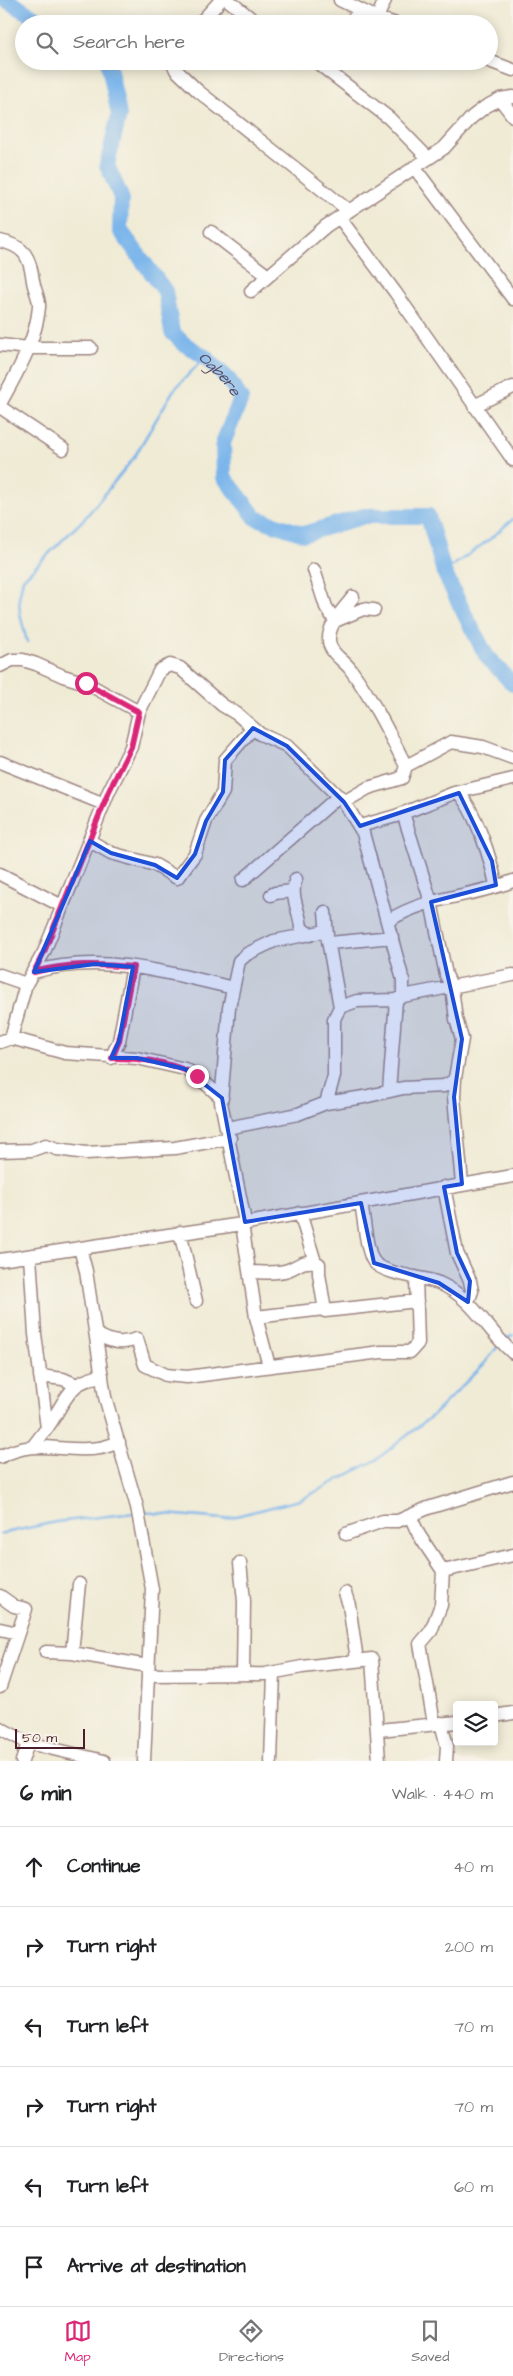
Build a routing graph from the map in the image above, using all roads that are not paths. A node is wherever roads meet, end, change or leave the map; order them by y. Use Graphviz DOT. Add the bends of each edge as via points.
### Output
graph roads {
  1 [pos="222,0"];
  2 [pos="228,0"];
  3 [pos="340,0"];
  4 [pos="385,0"];
  5 [pos="361,11"];
  6 [pos="208,15"];
  7 [pos="247,15"];
  8 [pos="357,15"];
  9 [pos="370,15"];
  10 [pos="378,15"];
  11 [pos="498,63"];
  12 [pos="511,67"];
  13 [pos="176,70"];
  14 [pos="328,70"];
  15 [pos="513,96"];
  16 [pos="500,99"];
  17 [pos="513,116"];
  18 [pos="428,158"];
  19 [pos="414,167"];
  20 [pos="344,214"];
  21 [pos="211,232"];
  22 [pos="0,241"];
  23 [pos="268,276"];
  24 [pos="251,291"];
  25 [pos="513,299"];
  26 [pos="0,345"];
  27 [pos="29,348"];
  28 [pos="91,348"];
  29 [pos="513,387"];
  30 [pos="0,406"];
  31 [pos="474,406"];
  32 [pos="63,449"];
  33 [pos="513,459"];
  34 [pos="314,570"];
  35 [pos="353,598"];
  36 [pos="374,610"];
  37 [pos="335,620"];
  38 [pos="0,666"];
  39 [pos="139,712"];
  40 [pos="253,728"];
  41 [pos="513,758"];
  42 [pos="0,762"];
  43 [pos="406,766"];
  44 [pos="513,779"];
  45 [pos="459,793"];
  46 [pos="342,799"];
  47 [pos="104,804"];
  48 [pos="403,813"];
  49 [pos="360,826"];
  50 [pos="90,841"];
  51 [pos="0,874"];
  52 [pos="243,880"];
  53 [pos="513,881"];
  54 [pos="496,885"];
  55 [pos="271,895"];
  56 [pos="432,902"];
  57 [pos="62,906"];
  58 [pos="326,912"];
  59 [pos="388,921"];
  60 [pos="310,935"];
  61 [pos="392,938"];
  62 [pos="328,939"];
  63 [pos="133,967"];
  64 [pos="34,972"];
  65 [pos="0,975"];
  66 [pos="513,975"];
  67 [pos="26,984"];
  68 [pos="233,988"];
  69 [pos="452,988"];
  70 [pos="399,998"];
  71 [pos="340,1007"];
  72 [pos="6,1040"];
  73 [pos="112,1058"];
  74 [pos="451,1086"];
  75 [pos="389,1091"];
  76 [pos="222,1098"];
  77 [pos="326,1103"];
  78 [pos="229,1133"];
  79 [pos="0,1151"];
  80 [pos="513,1176"];
  81 [pos="462,1184"];
  82 [pos="444,1187"];
  83 [pos="361,1203"];
  84 [pos="300,1213"];
  85 [pos="244,1223"];
  86 [pos="180,1232"];
  87 [pos="80,1248"];
  88 [pos="30,1256"];
  89 [pos="0,1260"];
  90 [pos="315,1262"];
  91 [pos="251,1272"];
  92 [pos="416,1277"];
  93 [pos="417,1300"];
  94 [pos="196,1302"];
  95 [pos="468,1302"];
  96 [pos="324,1310"];
  97 [pos="256,1317"];
  98 [pos="96,1334"];
  99 [pos="505,1346"];
  100 [pos="269,1366"];
  101 [pos="102,1375"];
  102 [pos="40,1376"];
  103 [pos="77,1385"];
  104 [pos="47,1428"];
  105 [pos="119,1442"];
  106 [pos="34,1445"];
  107 [pos="0,1457"];
  108 [pos="513,1482"];
  109 [pos="410,1516"];
  110 [pos="346,1534"];
  111 [pos="513,1555"];
  112 [pos="240,1563"];
  113 [pos="443,1571"];
  114 [pos="79,1584"];
  115 [pos="345,1593"];
  116 [pos="0,1596"];
  117 [pos="0,1629"];
  118 [pos="18,1633"];
  119 [pos="46,1652"];
  120 [pos="72,1653"];
  121 [pos="357,1660"];
  122 [pos="148,1670"];
  123 [pos="274,1673"];
  124 [pos="243,1674"];
  125 [pos="0,1687"];
  126 [pos="513,1713"];
  127 [pos="498,1715"];
  128 [pos="453,1722"];
  129 [pos="438,1723"];
  130 [pos="0,1728"];
  131 [pos="379,1730"];
  132 [pos="28,1743"];
  133 [pos="76,1758"];
  134 [pos="22,1761"];
  135 [pos="104,1761"];
  136 [pos="144,1761"];
  137 [pos="271,1761"];
  138 [pos="379,1761"];
  139 [pos="446,1761"];
  1 -- 6 [label="street"];
  2 -- 7 [label="street"];
  3 -- 5 [label="street"];
  4 -- 10 [label="street"];
  5 -- 8 [label="street"];
  5 -- 9 [label="street"];
  11 -- 12 [label="street"];
  13 -- 20 [label="street"];
  14 -- 18 [label="street" via="389,118"];
  15 -- 16 [label="street"];
  16 -- 17 [label="street"];
  16 -- 18 [label="street" via="472,117 444,148"];
  18 -- 19 [label="street"];
  19 -- 20 [label="street"];
  19 -- 25 [label="street"];
  20 -- 23 [label="street"];
  20 -- 31 [label="street"];
  21 -- 23 [label="street"];
  22 -- 27 [label="street" via="16,245 32,264 40,306"];
  23 -- 24 [label="street"];
  26 -- 27 [label="street"];
  27 -- 28 [label="street"];
  27 -- 30 [label="street"];
  29 -- 31 [label="street"];
  30 -- 32 [label="street"];
  31 -- 33 [label="street"];
  34 -- 37 [label="street" via="326,607"];
  35 -- 37 [label="street"];
  36 -- 37 [label="street" via="363,609"];
  37 -- 43 [label="street" via="328,640 333,652 344,660 366,691"];
  38 -- 39 [label="street" via="12,660 30,662 86,683"];
  39 -- 40 [label="street" via="160,670 175,665"];
  39 -- 47 [label="street" via="131,747"];
  40 -- 46 [label="street" via="271,741 287,746"];
  40 -- 50 [label="street" via="225,760 223,792 206,821 195,854 177,878 155,865 111,852"];
  41 -- 43 [label="street" via="484,747 450,742"];
  42 -- 47 [label="street"];
  43 -- 46 [label="street" via="402,778"];
  44 -- 45 [label="street"];
  45 -- 48 [label="street"];
  45 -- 54 [label="street" via="492,861"];
  46 -- 49 [label="street"];
  46 -- 52 [label="street"];
  47 -- 50 [label="street"];
  48 -- 49 [label="street"];
  48 -- 56 [label="street"];
  49 -- 59 [label="street"];
  50 -- 57 [label="street"];
  51 -- 57 [label="street"];
  53 -- 54 [label="street"];
  54 -- 56 [label="street"];
  55 -- 60 [label="street" via="294,885 301,928"];
  56 -- 59 [label="street" via="400,913"];
  56 -- 69 [label="street" via="446,975"];
  57 -- 64 [label="street"];
  58 -- 62 [label="street"];
  59 -- 61 [label="street"];
  60 -- 62 [label="street" via="321,932"];
  60 -- 68 [label="street" via="274,941 247,954 239,961"];
  61 -- 62 [label="street"];
  61 -- 70 [label="street" via="403,980"];
  62 -- 71 [label="street"];
  63 -- 64 [label="street" via="95,964 52,967"];
  63 -- 68 [label="street"];
  63 -- 73 [label="street" via="119,1041"];
  64 -- 67 [label="street"];
  65 -- 67 [label="street"];
  66 -- 69 [label="street"];
  67 -- 72 [label="street"];
  68 -- 76 [label="street"];
  69 -- 70 [label="street"];
  69 -- 74 [label="street" via="462,1039"];
  70 -- 71 [label="street" via="357,1001"];
  70 -- 75 [label="street"];
  71 -- 77 [label="street" via="334,1019 334,1076"];
  72 -- 73 [label="street" via="65,1053"];
  73 -- 76 [label="street" via="137,1058 185,1070"];
  74 -- 75 [label="street"];
  74 -- 81 [label="street"];
  75 -- 77 [label="street"];
  76 -- 78 [label="street"];
  77 -- 78 [label="street"];
  78 -- 79 [label="street" via="175,1148 86,1153 46,1145 32,1150"];
  78 -- 85 [label="street"];
  80 -- 81 [label="street"];
  81 -- 82 [label="street"];
  82 -- 83 [label="street"];
  82 -- 95 [label="street" via="457,1253 470,1281 472,1291"];
  83 -- 84 [label="street"];
  83 -- 92 [label="street" via="374,1263 384,1269"];
  84 -- 85 [label="street"];
  84 -- 90 [label="street"];
  85 -- 86 [label="street"];
  85 -- 91 [label="street"];
  86 -- 87 [label="street"];
  86 -- 94 [label="street"];
  87 -- 88 [label="street"];
  87 -- 98 [label="street"];
  88 -- 89 [label="street"];
  88 -- 102 [label="street"];
  90 -- 91 [label="street" via="301,1262 289,1270"];
  90 -- 96 [label="street" via="319,1264"];
  91 -- 97 [label="street"];
  92 -- 93 [label="street"];
  92 -- 95 [label="street" via="439,1283"];
  93 -- 96 [label="street"];
  93 -- 100 [label="street" via="418,1343 410,1352 381,1352"];
  95 -- 99 [label="street"];
  96 -- 97 [label="street"];
  97 -- 100 [label="street"];
  98 -- 100 [label="street" via="120,1344 136,1339 145,1365 166,1375 193,1377"];
  98 -- 101 [label="street"];
  101 -- 103 [label="street"];
  101 -- 105 [label="street" via="105,1397"];
  102 -- 103 [label="street" via="63,1379"];
  102 -- 104 [label="street"];
  103 -- 104 [label="street"];
  104 -- 106 [label="street"];
  105 -- 106 [label="street" via="100,1448"];
  105 -- 122 [label="street" via="138,1512 152,1589"];
  106 -- 107 [label="street"];
  108 -- 109 [label="street"];
  109 -- 110 [label="street"];
  109 -- 113 [label="street"];
  111 -- 113 [label="street"];
  112 -- 124 [label="street" via="244,1600"];
  113 -- 129 [label="street" via="441,1605 431,1631 420,1644"];
  114 -- 120 [label="street"];
  115 -- 121 [label="street"];
  116 -- 118 [label="street" via="14,1606 26,1609"];
  117 -- 118 [label="street"];
  118 -- 125 [label="street"];
  119 -- 120 [label="street"];
  120 -- 122 [label="street"];
  121 -- 123 [label="street"];
  121 -- 131 [label="street" via="372,1659"];
  122 -- 124 [label="street"];
  122 -- 136 [label="street"];
  123 -- 124 [label="street"];
  123 -- 137 [label="street"];
  126 -- 127 [label="street"];
  128 -- 129 [label="street"];
  129 -- 131 [label="street"];
  129 -- 139 [label="street" via="447,1746"];
  130 -- 132 [label="street"];
  131 -- 138 [label="street"];
  132 -- 133 [label="street"];
  132 -- 134 [label="street"];
  133 -- 135 [label="street"];
}
